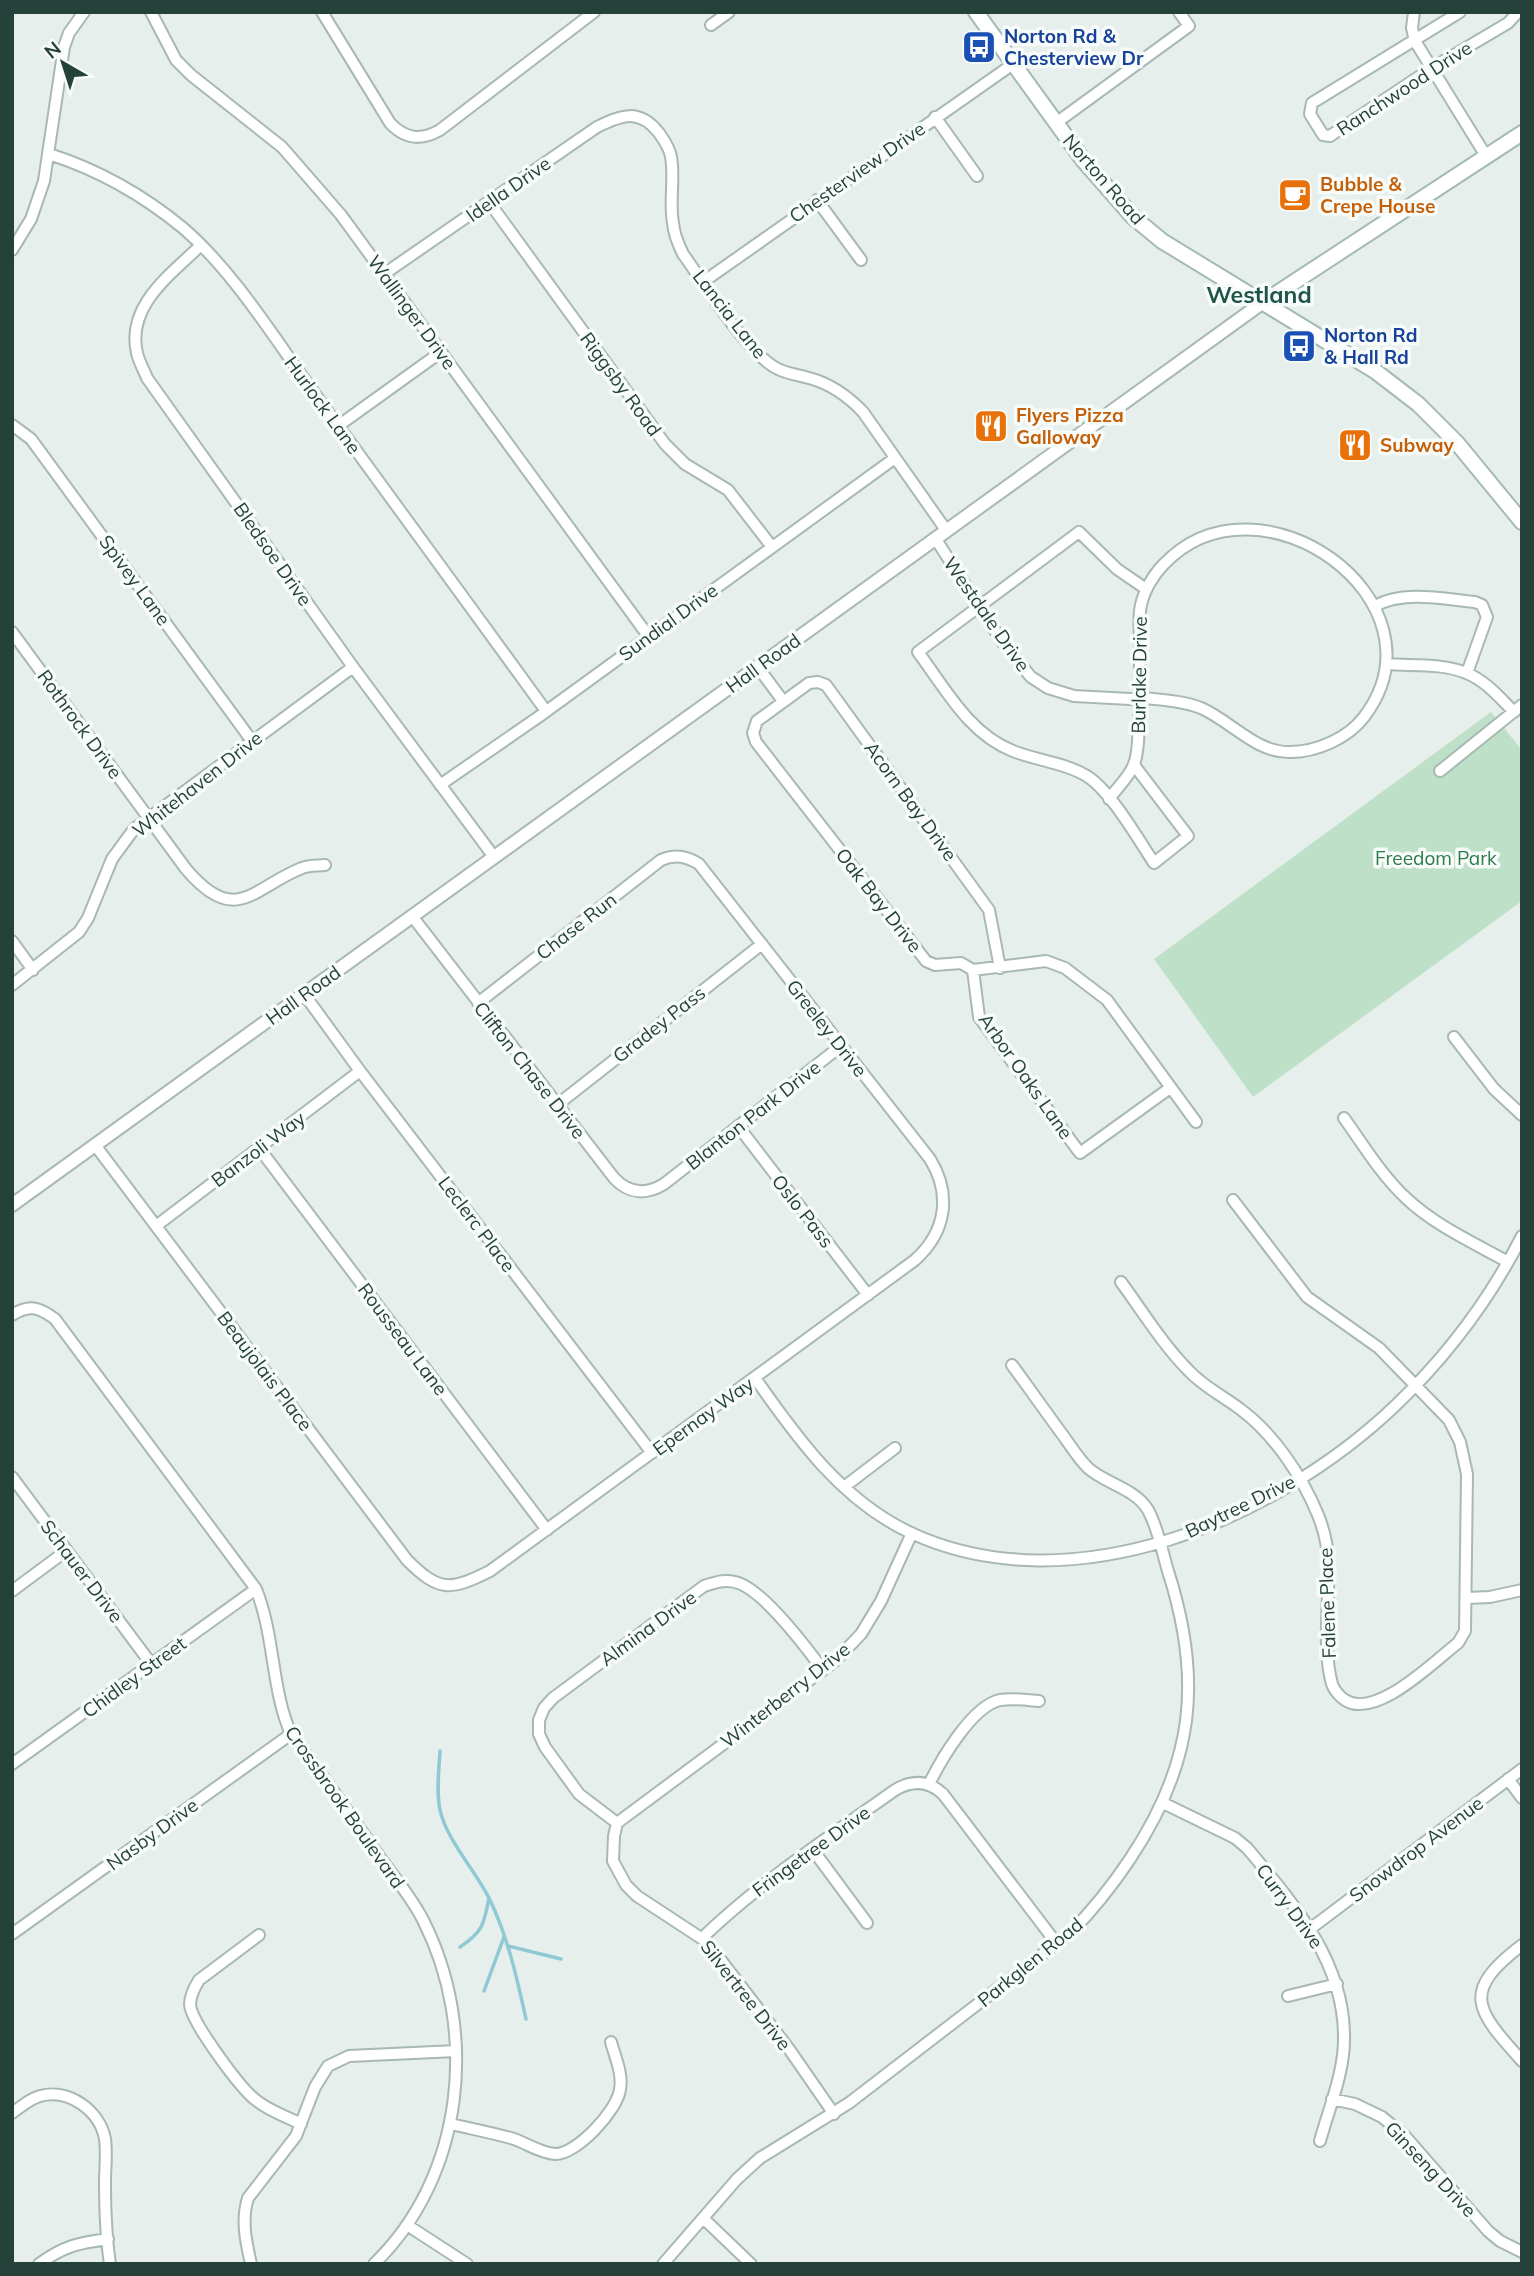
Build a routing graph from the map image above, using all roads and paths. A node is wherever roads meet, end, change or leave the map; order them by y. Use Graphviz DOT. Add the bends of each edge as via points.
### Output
graph roads {
  1 [pos="84,12"];
  2 [pos="151,12"];
  3 [pos="322,12"];
  4 [pos="594,12"];
  5 [pos="729,12"];
  6 [pos="976,12"];
  7 [pos="1179,12"];
  8 [pos="1414,12"];
  9 [pos="1460,12"];
  10 [pos="1518,12"];
  11 [pos="711,25"];
  12 [pos="1415,41"];
  13 [pos="1013,64"];
  14 [pos="1432,68"];
  15 [pos="636,116"];
  16 [pos="935,117"];
  17 [pos="1056,123"];
  18 [pos="1522,133"];
  19 [pos="50,154"];
  20 [pos="1486,156"];
  21 [pos="977,176"];
  22 [pos="817,200"];
  23 [pos="489,202"];
  24 [pos="200,246"];
  25 [pos="12,250"];
  26 [pos="861,260"];
  27 [pos="384,274"];
  28 [pos="703,282"];
  29 [pos="1262,303"];
  30 [pos="440,352"];
  31 [pos="12,425"];
  32 [pos="338,426"];
  33 [pos="895,458"];
  34 [pos="1522,522"];
  35 [pos="940,534"];
  36 [pos="772,547"];
  37 [pos="1146,589"];
  38 [pos="1375,606"];
  39 [pos="980,607"];
  40 [pos="12,632"];
  41 [pos="649,637"];
  42 [pos="1387,664"];
  43 [pos="757,666"];
  44 [pos="353,667"];
  45 [pos="1467,673"];
  46 [pos="1140,698"];
  47 [pos="783,701"];
  48 [pos="1518,708"];
  49 [pos="546,711"];
  50 [pos="252,741"];
  51 [pos="1134,765"];
  52 [pos="1440,771"];
  53 [pos="440,785"];
  54 [pos="1110,799"];
  55 [pos="148,817"];
  56 [pos="678,856"];
  57 [pos="494,857"];
  58 [pos="325,865"];
  59 [pos="412,916"];
  60 [pos="12,941"];
  61 [pos="762,944"];
  62 [pos="1000,968"];
  63 [pos="33,970"];
  64 [pos="973,970"];
  65 [pos="12,985"];
  66 [pos="304,994"];
  67 [pos="478,1003"];
  68 [pos="1454,1037"];
  69 [pos="841,1046"];
  70 [pos="360,1071"];
  71 [pos="1170,1088"];
  72 [pos="557,1105"];
  73 [pos="1522,1115"];
  74 [pos="1344,1118"];
  75 [pos="1196,1122"];
  76 [pos="738,1126"];
  77 [pos="95,1145"];
  78 [pos="259,1148"];
  79 [pos="664,1184"];
  80 [pos="1233,1200"];
  81 [pos="12,1205"];
  82 [pos="942,1220"];
  83 [pos="156,1226"];
  84 [pos="1522,1236"];
  85 [pos="1508,1262"];
  86 [pos="1121,1282"];
  87 [pos="868,1295"];
  88 [pos="12,1315"];
  89 [pos="1012,1365"];
  90 [pos="755,1378"];
  91 [pos="1416,1384"];
  92 [pos="895,1448"];
  93 [pos="652,1453"];
  94 [pos="12,1477"];
  95 [pos="1298,1479"];
  96 [pos="844,1488"];
  97 [pos="547,1530"];
  98 [pos="912,1534"];
  99 [pos="1159,1542"];
  100 [pos="66,1551"];
  101 [pos="444,1587"];
  102 [pos="256,1589"];
  103 [pos="1522,1590"];
  104 [pos="12,1591"];
  105 [pos="1467,1598"];
  106 [pos="152,1665"];
  107 [pos="823,1670"];
  108 [pos="1039,1701"];
  109 [pos="291,1734"];
  110 [pos="12,1764"];
  111 [pos="1522,1769"];
  112 [pos="1508,1779"];
  113 [pos="929,1784"];
  114 [pos="1522,1798"];
  115 [pos="1163,1803"];
  116 [pos="618,1823"];
  117 [pos="813,1850"];
  118 [pos="867,1923"];
  119 [pos="1310,1929"];
  120 [pos="12,1934"];
  121 [pos="259,1935"];
  122 [pos="702,1938"];
  123 [pos="1057,1944"];
  124 [pos="1522,1945"];
  125 [pos="1337,1984"];
  126 [pos="1288,1996"];
  127 [pos="611,2042"];
  128 [pos="456,2051"];
  129 [pos="1522,2061"];
  130 [pos="1332,2098"];
  131 [pos="12,2113"];
  132 [pos="834,2114"];
  133 [pos="301,2124"];
  134 [pos="452,2124"];
  135 [pos="1320,2141"];
  136 [pos="704,2218"];
  137 [pos="407,2225"];
  138 [pos="108,2239"];
  139 [pos="1522,2252"];
  140 [pos="39,2264"];
  141 [pos="110,2264"];
  142 [pos="251,2264"];
  143 [pos="374,2264"];
  144 [pos="467,2264"];
  145 [pos="663,2264"];
  146 [pos="751,2264"];
  1 -- 19 [label="street" via="64,47"];
  2 -- 27 [label="street, Wallinger Drive" via="176,60 282,147"];
  3 -- 4 [label="street" via="385,115 403,134 420,138 433,134"];
  5 -- 11 [label="street"];
  6 -- 13 [label="main road, Norton Road"];
  7 -- 17 [label="street" via="1189,26"];
  8 -- 12 [label="street"];
  9 -- 12 [label="street, Ranchwood Drive"];
  10 -- 14 [label="street, Ranchwood Drive" via="1508,23"];
  12 -- 14 [label="street"];
  12 -- 14 [label="street, Ranchwood Drive" via="1312,103 1310,114 1324,135 1330,136"];
  13 -- 16 [label="street, Chesterview Drive"];
  13 -- 17 [label="main road, Norton Road"];
  14 -- 20 [label="street"];
  15 -- 23 [label="street, Idella Drive" via="615,118 597,127"];
  15 -- 28 [label="street, Lancia Lane" via="653,125 671,155 676,239"];
  16 -- 21 [label="street"];
  16 -- 22 [label="street, Chesterview Drive"];
  17 -- 29 [label="main road, Norton Road" via="1146,229"];
  18 -- 20 [label="main road, Hall Road"];
  19 -- 24 [label="street, Hurlock Lane" via="87,167 149,201"];
  19 -- 25 [label="street" via="31,219"];
  20 -- 29 [label="main road, Hall Road"];
  22 -- 26 [label="street"];
  22 -- 28 [label="street, Chesterview Drive"];
  23 -- 27 [label="street, Idella Drive"];
  23 -- 36 [label="street, Riggsby Road" via="665,444 685,464 728,490"];
  24 -- 32 [label="street, Hurlock Lane" via="240,292"];
  24 -- 44 [label="street, Bledsoe Drive" via="145,302 136,324 136,352 147,378"];
  27 -- 30 [label="street, Wallinger Drive"];
  28 -- 33 [label="street, Lancia Lane" via="764,359 777,369 838,389 863,412"];
  29 -- 34 [label="main road, Norton Road" via="1375,371 1425,410"];
  29 -- 35 [label="street, Hall Road"];
  30 -- 32 [label="street"];
  30 -- 41 [label="street, Wallinger Drive"];
  31 -- 50 [label="street, Spivey Lane" via="31,439"];
  32 -- 49 [label="street, Hurlock Lane"];
  33 -- 35 [label="street, Lancia Lane"];
  33 -- 36 [label="street, Sundial Drive"];
  35 -- 39 [label="street, Westdale Drive"];
  35 -- 43 [label="street, Hall Road"];
  36 -- 41 [label="street, Sundial Drive"];
  37 -- 38 [label="street, Burlake Drive" via="1161,567 1184,547 1229,530 1250,530 1284,534 1319,550 1338,562"];
  37 -- 39 [label="street" via="1117,569 1079,532"];
  37 -- 46 [label="street, Burlake Drive" via="1140,608"];
  38 -- 42 [label="street, Burlake Drive"];
  38 -- 45 [label="street" via="1418,597 1482,605 1488,617"];
  39 -- 46 [label="street, Westdale Drive" via="1015,659 1048,688 1074,696"];
  39 -- 54 [label="street" via="918,652 972,725 1011,750 1085,775"];
  40 -- 55 [label="street, Rothrock Drive"];
  41 -- 49 [label="street, Sundial Drive"];
  42 -- 45 [label="street"];
  42 -- 46 [label="street, Westdale Drive" via="1382,687 1362,720 1349,733 1303,751 1266,748 1220,718 1185,703"];
  43 -- 47 [label="street"];
  43 -- 57 [label="street, Hall Road"];
  44 -- 50 [label="street, Whitehaven Drive"];
  44 -- 53 [label="street, Bledsoe Drive"];
  45 -- 48 [label="street"];
  46 -- 51 [label="street, Burlake Drive"];
  47 -- 62 [label="street, Acorn Bay Drive" via="813,681 834,694 989,910"];
  47 -- 64 [label="street, Oak Bay Drive" via="757,721 756,742 926,961 961,963"];
  48 -- 52 [label="street"];
  49 -- 53 [label="street, Sundial Drive"];
  50 -- 55 [label="street, Whitehaven Drive"];
  51 -- 54 [label="street, Burlake Drive"];
  51 -- 54 [label="street" via="1188,836 1154,863"];
  53 -- 57 [label="street, Bledsoe Drive"];
  55 -- 58 [label="street, Rothrock Drive" via="193,877 212,894 225,898 250,898 304,867"];
  55 -- 63 [label="street, Whitehaven Drive" via="112,859 79,932"];
  56 -- 61 [label="street, Greeley Drive" via="699,864"];
  56 -- 67 [label="street, Chase Run" via="661,860"];
  57 -- 59 [label="street, Hall Road"];
  59 -- 66 [label="street, Hall Road"];
  59 -- 67 [label="street, Clifton Chase Drive"];
  60 -- 63 [label="street"];
  61 -- 69 [label="street, Greeley Drive"];
  61 -- 72 [label="street, Gradey Pass"];
  62 -- 64 [label="street, Oak Bay Drive"];
  62 -- 71 [label="street, Oak Bay Drive" via="1046,961 1065,968 1107,1000"];
  63 -- 65 [label="street, Whitehaven Drive"];
  64 -- 71 [label="street, Arbor Oaks Lane" via="979,1017 1080,1153"];
  66 -- 70 [label="street, Leclerc Place"];
  66 -- 77 [label="street, Hall Road"];
  67 -- 72 [label="street, Clifton Chase Drive"];
  68 -- 73 [label="street" via="1494,1089"];
  69 -- 76 [label="street, Blanton Park Drive"];
  69 -- 82 [label="street, Greeley Drive" via="936,1169 944,1197"];
  70 -- 78 [label="street, Banzoli Way"];
  70 -- 93 [label="street, Leclerc Place"];
  71 -- 75 [label="street, Oak Bay Drive"];
  72 -- 79 [label="street, Clifton Chase Drive" via="624,1187 648,1192"];
  74 -- 85 [label="street" via="1408,1199"];
  76 -- 79 [label="street, Blanton Park Drive"];
  76 -- 87 [label="street, Oslo Pass"];
  77 -- 81 [label="street, Hall Road"];
  77 -- 83 [label="street, Beaujolais Place"];
  78 -- 83 [label="street, Banzoli Way"];
  78 -- 97 [label="street, Rousseau Lane"];
  80 -- 91 [label="street" via="1307,1297 1379,1348"];
  82 -- 87 [label="street, Epernay Way" via="927,1250"];
  83 -- 101 [label="street, Beaujolais Place" via="407,1560"];
  84 -- 85 [label="street, Baytree Drive"];
  85 -- 91 [label="street, Baytree Drive" via="1486,1299"];
  86 -- 95 [label="street, Falene Place" via="1189,1371 1254,1420"];
  87 -- 90 [label="street, Epernay Way"];
  88 -- 102 [label="street, Crossbrook Boulevard" via="34,1307 55,1318"];
  89 -- 99 [label="street, Parkglen Road" via="1089,1468 1141,1501"];
  90 -- 93 [label="street, Epernay Way"];
  90 -- 96 [label="street, Baytree Drive" via="801,1442"];
  91 -- 95 [label="street, Baytree Drive" via="1339,1453"];
  91 -- 105 [label="street" via="1450,1420 1465,1457"];
  92 -- 96 [label="street"];
  93 -- 97 [label="street, Epernay Way"];
  94 -- 100 [label="street, Schauer Drive"];
  95 -- 99 [label="street, Baytree Drive" via="1203,1528"];
  95 -- 105 [label="street, Falene Place" via="1326,1539 1329,1664 1333,1686 1345,1700 1368,1705 1387,1698 1458,1643 1465,1631"];
  96 -- 98 [label="street, Baytree Drive"];
  97 -- 101 [label="street, Epernay Way" via="490,1571"];
  98 -- 99 [label="street, Baytree Drive" via="975,1555 1040,1562 1088,1559"];
  98 -- 107 [label="street, Winterberry Drive" via="861,1634"];
  99 -- 115 [label="street, Parkglen Road" via="1181,1613 1189,1663 1183,1745"];
  100 -- 104 [label="street"];
  100 -- 106 [label="street, Schauer Drive"];
  102 -- 106 [label="street, Chidley Street"];
  102 -- 109 [label="street, Crossbrook Boulevard" via="265,1612 283,1716"];
  103 -- 105 [label="street"];
  106 -- 110 [label="street, Chidley Street"];
  107 -- 116 [label="street, Winterberry Drive"];
  107 -- 116 [label="street, Almina Drive" via="787,1623 750,1590 722,1580 704,1586 553,1698 539,1720 545,1746 579,1794"];
  108 -- 113 [label="street" via="998,1700 988,1706 948,1747"];
  109 -- 120 [label="street, Nasby Drive"];
  109 -- 128 [label="street, Crossbrook Boulevard" via="424,1922 445,1974"];
  111 -- 112 [label="street, Snowdrop Avenue"];
  112 -- 114 [label="street"];
  112 -- 119 [label="street, Snowdrop Avenue"];
  113 -- 117 [label="street, Fringetree Drive" via="905,1784"];
  113 -- 123 [label="street" via="943,1794"];
  115 -- 119 [label="street, Curry Drive" via="1247,1848"];
  115 -- 123 [label="street, Parkglen Road" via="1113,1884 1091,1913"];
  116 -- 122 [label="street, Silvertree Drive" via="613,1861 626,1885"];
  117 -- 118 [label="street"];
  117 -- 122 [label="street, Fringetree Drive" via="736,1904"];
  119 -- 125 [label="street, Curry Drive"];
  121 -- 133 [label="street" via="199,1980 190,2006 196,2024 250,2095"];
  122 -- 132 [label="street, Silvertree Drive"];
  123 -- 132 [label="street, Parkglen Road"];
  124 -- 129 [label="street" via="1492,1970 1482,1993 1482,2006 1492,2028"];
  125 -- 126 [label="street"];
  125 -- 130 [label="street, Curry Drive" via="1345,2036"];
  127 -- 134 [label="street" via="620,2074 618,2098 584,2141 570,2151 545,2153 503,2136"];
  128 -- 133 [label="street" via="338,2060 320,2075"];
  128 -- 134 [label="street, Crossbrook Boulevard"];
  130 -- 135 [label="street, Curry Drive"];
  130 -- 139 [label="street, Ginseng Drive" via="1382,2116 1489,2231"];
  131 -- 138 [label="street" via="29,2101 52,2094 77,2100 88,2109 104,2136"];
  132 -- 136 [label="street, Parkglen Road" via="760,2158"];
  133 -- 142 [label="street" via="248,2198 245,2229"];
  134 -- 137 [label="street, Crossbrook Boulevard" via="428,2187"];
  136 -- 145 [label="street, Parkglen Road"];
  136 -- 146 [label="street"];
  137 -- 143 [label="street, Crossbrook Boulevard"];
  137 -- 144 [label="street"];
  138 -- 140 [label="street" via="64,2248"];
  138 -- 141 [label="street"];
}
